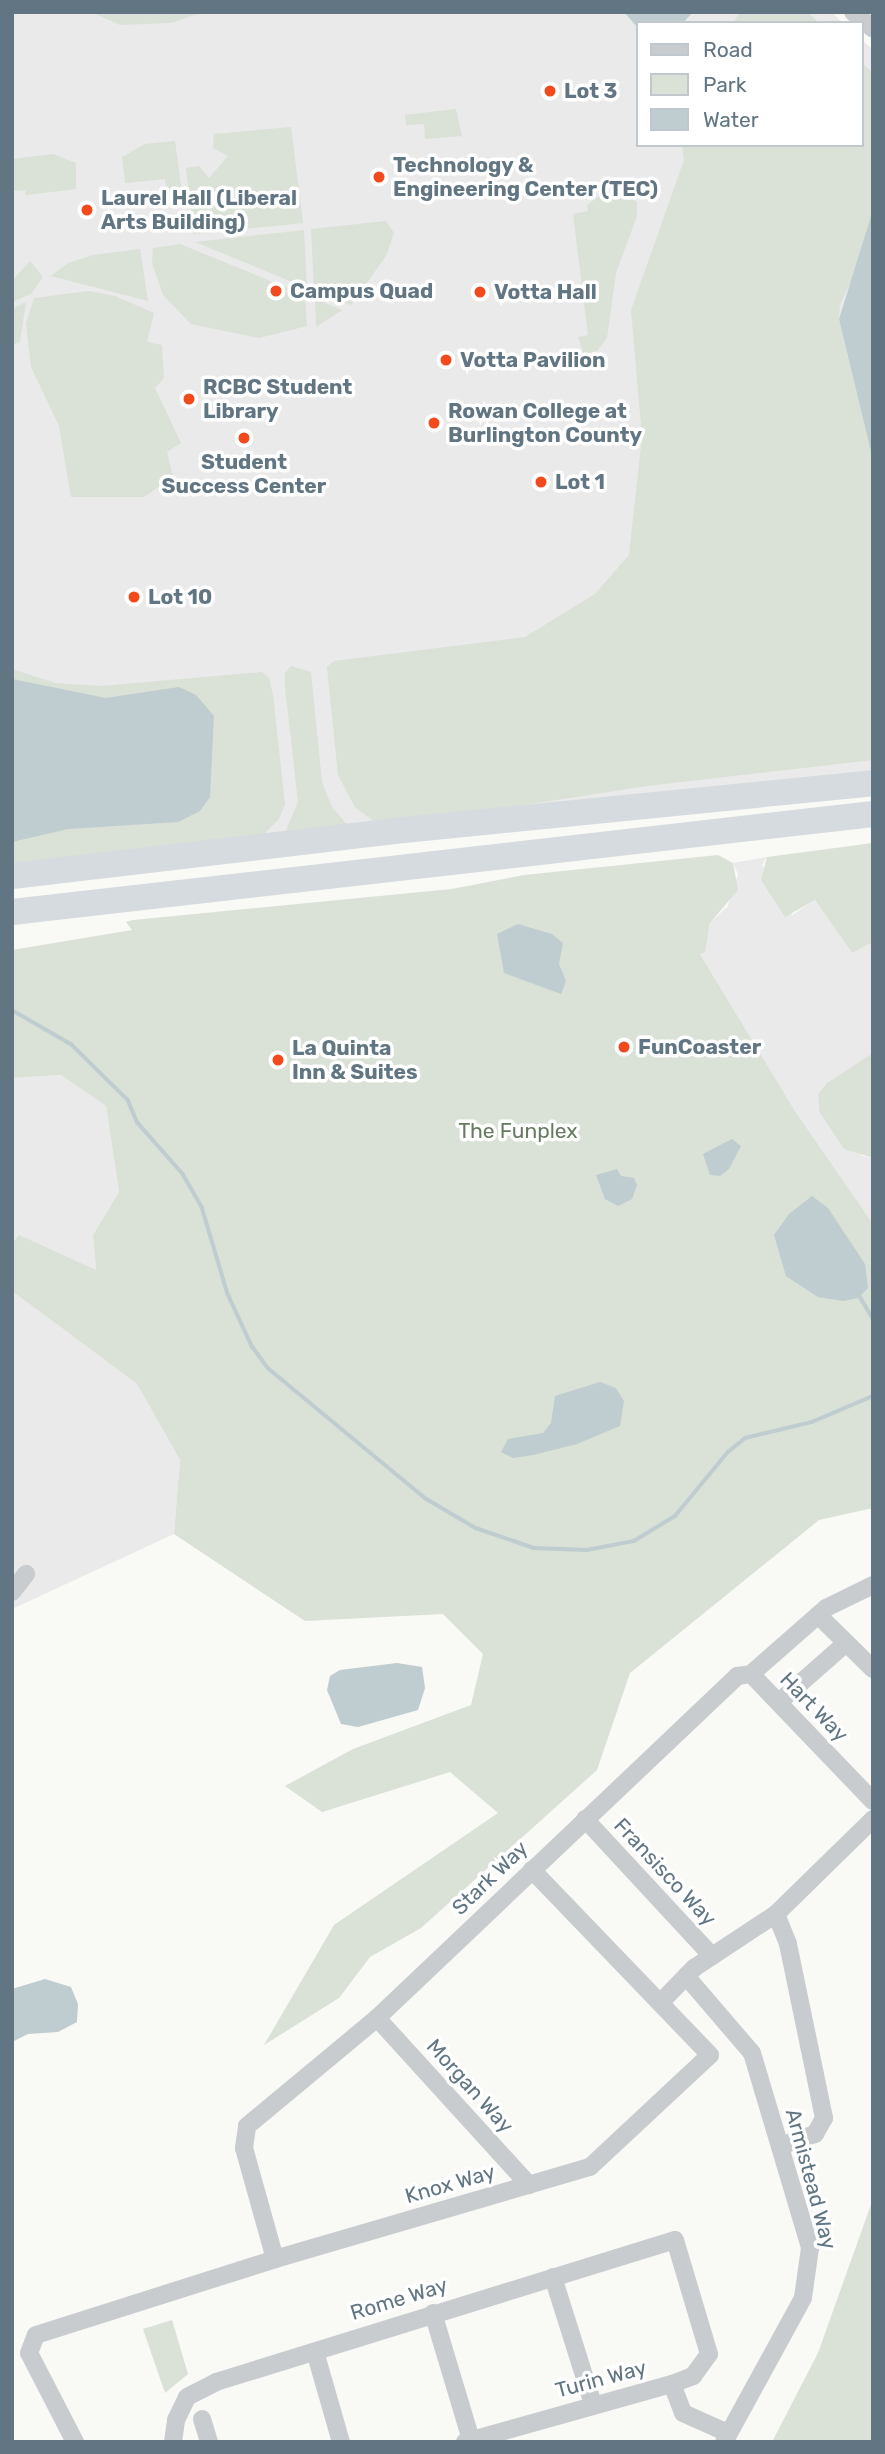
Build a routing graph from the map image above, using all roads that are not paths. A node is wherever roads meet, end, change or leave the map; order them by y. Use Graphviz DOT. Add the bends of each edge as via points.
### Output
graph roads {
  1 [pos="873,783"];
  2 [pos="873,814"];
  3 [pos="12,876"];
  4 [pos="12,912"];
  5 [pos="26,1574"];
  6 [pos="873,1585"];
  7 [pos="12,1592"];
  8 [pos="818,1615"];
  9 [pos="846,1643"];
  10 [pos="873,1668"];
  11 [pos="751,1674"];
  12 [pos="779,1703"];
  13 [pos="873,1801"];
  14 [pos="585,1819"];
  15 [pos="873,1819"];
  16 [pos="532,1870"];
  17 [pos="776,1914"];
  18 [pos="712,1956"];
  19 [pos="686,1976"];
  20 [pos="660,2003"];
  21 [pos="377,2018"];
  22 [pos="779,2146"];
  23 [pos="529,2185"];
  24 [pos="275,2259"];
  25 [pos="553,2277"];
  26 [pos="433,2313"];
  27 [pos="316,2355"];
  28 [pos="671,2384"];
  29 [pos="593,2404"];
  30 [pos="202,2419"];
  31 [pos="726,2438"];
  32 [pos="468,2441"];
  33 [pos="75,2442"];
  34 [pos="173,2442"];
  35 [pos="209,2442"];
  36 [pos="341,2442"];
  1 -- 3 [label="highway" via="380,832"];
  2 -- 4 [label="highway"];
  5 -- 7 [label="street"];
  6 -- 8 [label="street, Stark Way"];
  8 -- 9 [label="street"];
  8 -- 11 [label="street, Stark Way"];
  9 -- 10 [label="street"];
  9 -- 12 [label="street"];
  11 -- 12 [label="street, Hart Way"];
  11 -- 14 [label="street, Stark Way" via="737,1676"];
  12 -- 13 [label="street, Hart Way"];
  14 -- 16 [label="street, Stark Way"];
  14 -- 18 [label="street, Fransisco Way"];
  15 -- 17 [label="street"];
  16 -- 20 [label="street, Knox Way"];
  16 -- 21 [label="street, Stark Way"];
  17 -- 18 [label="street"];
  17 -- 22 [label="street" via="788,1944 824,2118 816,2134"];
  18 -- 19 [label="street"];
  19 -- 20 [label="street"];
  19 -- 22 [label="street, Armistead Way" via="752,2053"];
  20 -- 23 [label="street, Knox Way" via="710,2055 590,2167"];
  21 -- 23 [label="street, Morgan Way"];
  21 -- 24 [label="street, Stark Way" via="247,2126 244,2148"];
  22 -- 31 [label="street, Armistead Way" via="810,2248 810,2272 803,2298"];
  23 -- 24 [label="street, Knox Way"];
  24 -- 33 [label="street, Knox Way" via="36,2335 29,2353"];
  25 -- 26 [label="street, Rome Way"];
  25 -- 28 [label="street, Rome Way" via="675,2240 709,2354 693,2376"];
  25 -- 29 [label="street"];
  26 -- 27 [label="street, Rome Way" via="328,2345"];
  26 -- 32 [label="street"];
  27 -- 34 [label="street, Rome Way" via="216,2382 187,2397 176,2420"];
  27 -- 36 [label="street"];
  28 -- 29 [label="street, Turin Way"];
  28 -- 31 [label="street, Turin Way" via="683,2413"];
  29 -- 32 [label="street, Turin Way"];
  30 -- 35 [label="street"];
}
